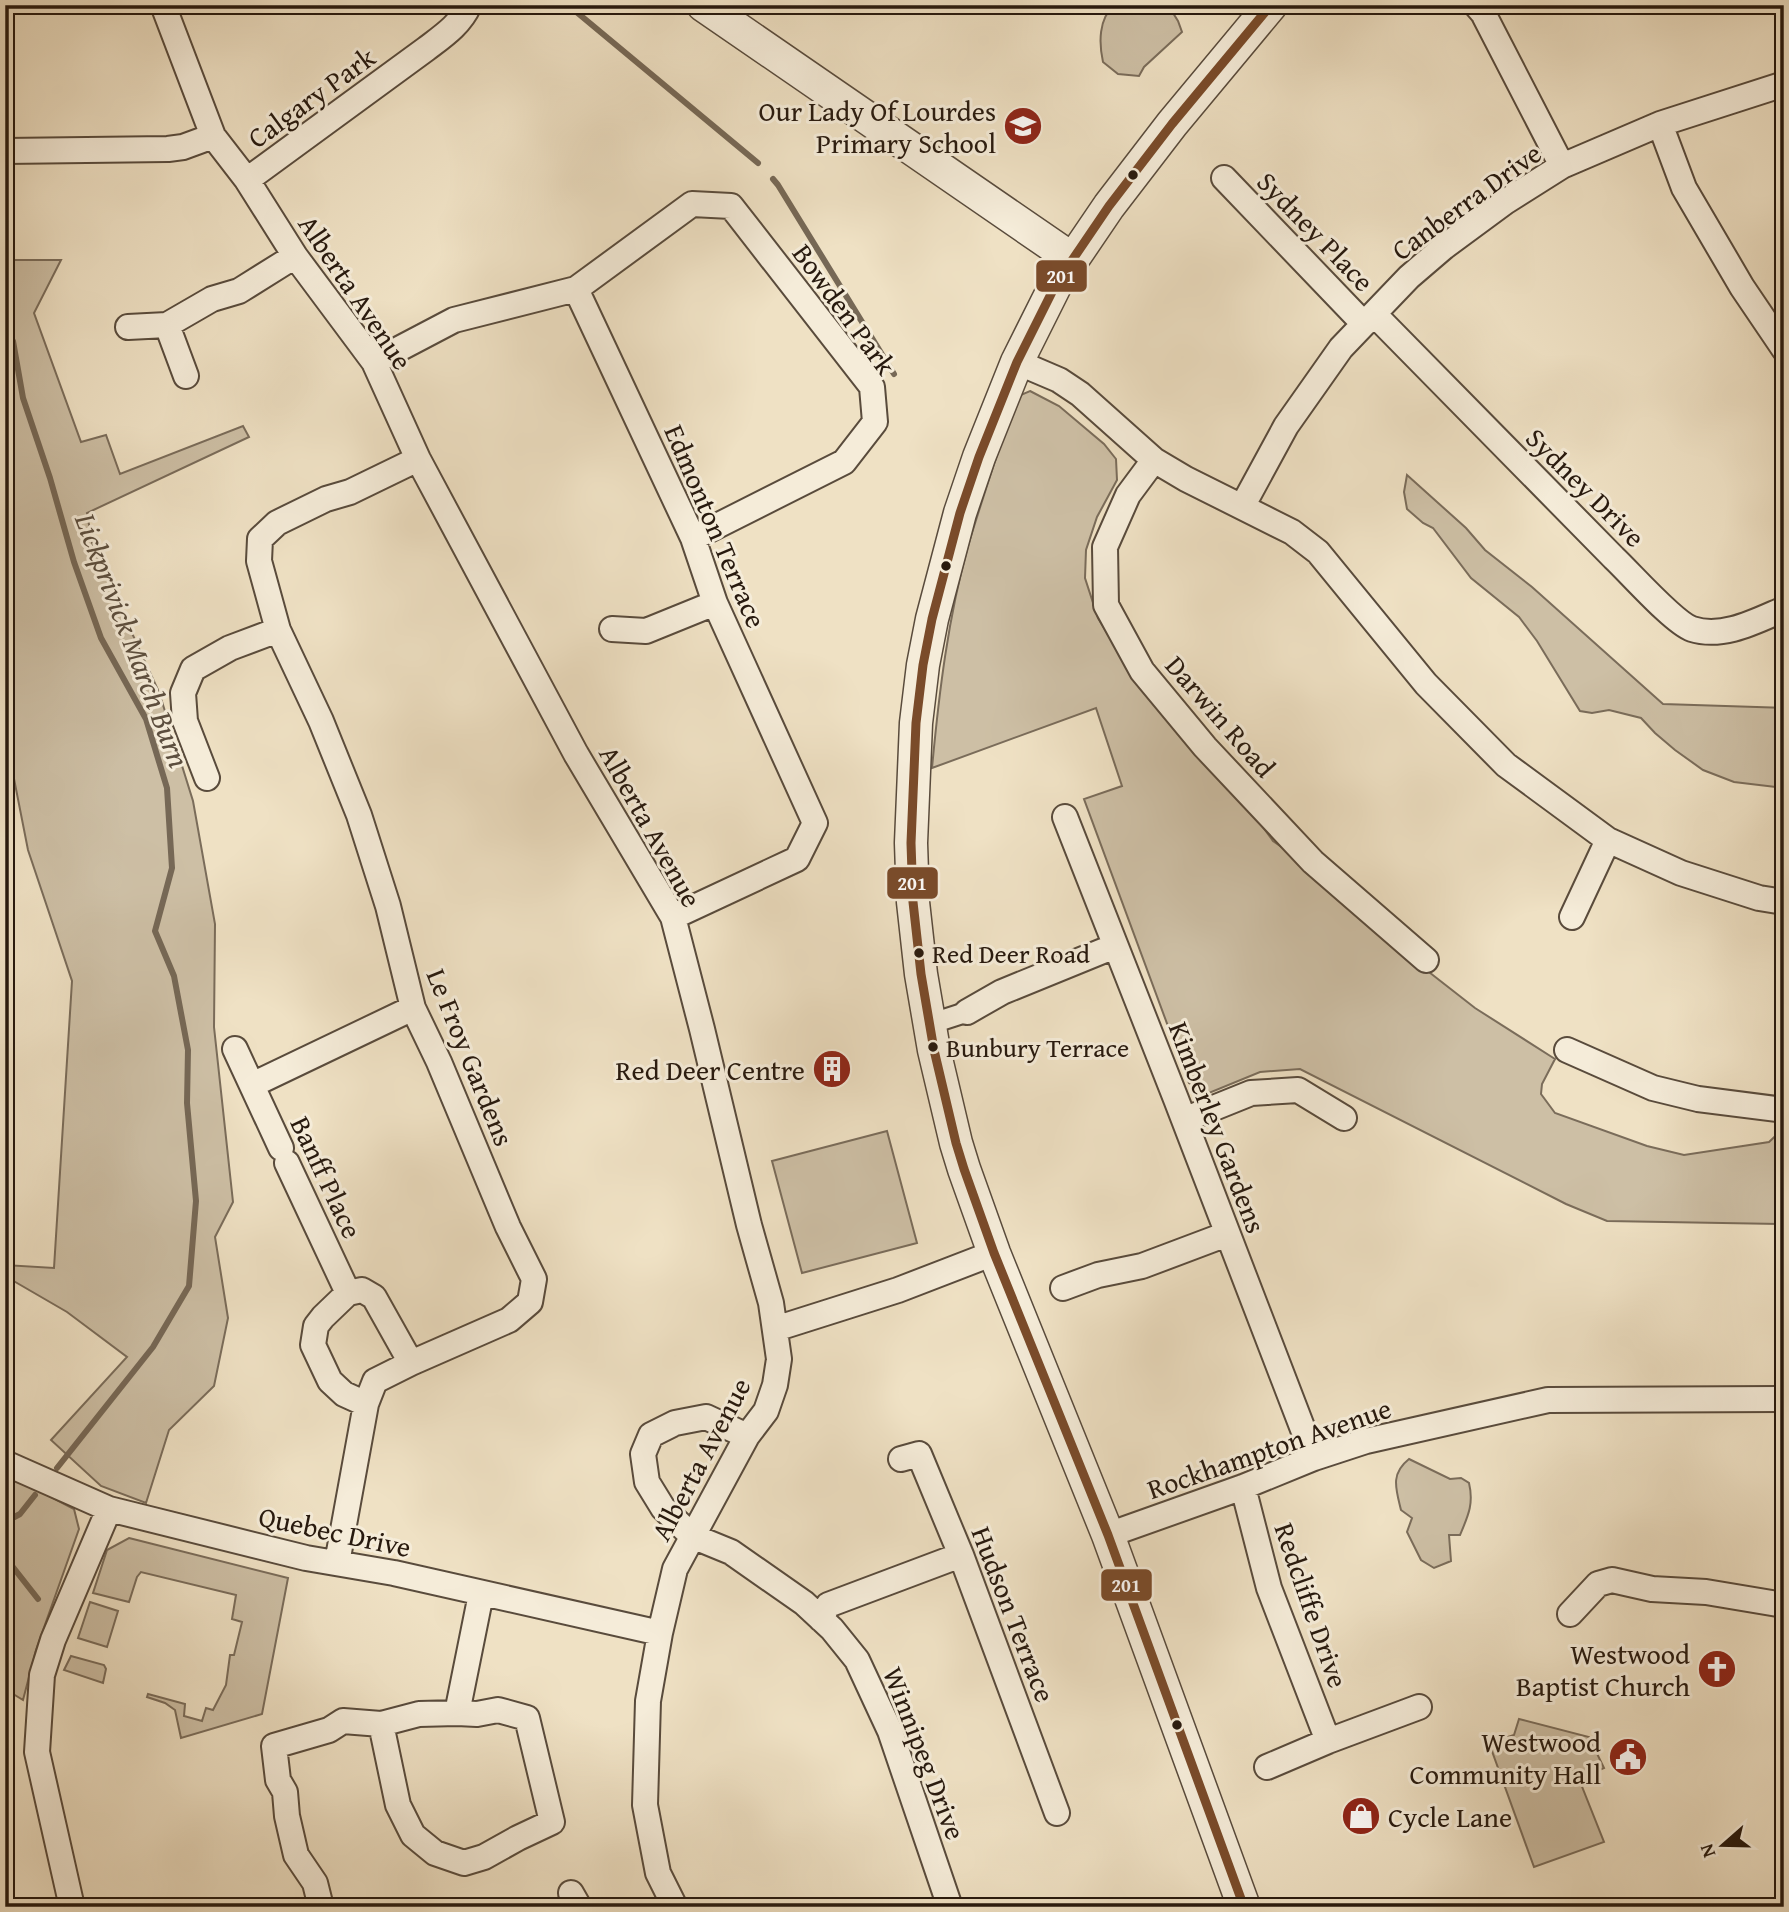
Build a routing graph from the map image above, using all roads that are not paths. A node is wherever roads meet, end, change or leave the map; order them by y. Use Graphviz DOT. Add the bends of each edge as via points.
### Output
graph roads {
  1 [pos="163,5"];
  2 [pos="469,5"];
  3 [pos="703,5"];
  4 [pos="1271,5"];
  5 [pos="1476,5"];
  6 [pos="1784,84"];
  7 [pos="1660,124"];
  8 [pos="213,136"];
  9 [pos="5,151"];
  10 [pos="1562,166"];
  11 [pos="1224,178"];
  12 [pos="247,180"];
  13 [pos="295,256"];
  14 [pos="1072,260"];
  15 [pos="576,289"];
  16 [pos="1369,320"];
  17 [pos="167,325"];
  18 [pos="128,327"];
  19 [pos="1784,349"];
  20 [pos="374,362"];
  21 [pos="1017,362"];
  22 [pos="186,376"];
  23 [pos="418,459"];
  24 [pos="1154,460"];
  25 [pos="1242,507"];
  26 [pos="693,538"];
  27 [pos="715,603"];
  28 [pos="1784,609"];
  29 [pos="612,629"];
  30 [pos="278,630"];
  31 [pos="207,778"];
  32 [pos="1065,817"];
  33 [pos="1608,840"];
  34 [pos="1784,902"];
  35 [pos="673,917"];
  36 [pos="1572,917"];
  37 [pos="1115,946"];
  38 [pos="1426,960"];
  39 [pos="414,1009"];
  40 [pos="967,1013"];
  41 [pos="930,1024"];
  42 [pos="235,1049"];
  43 [pos="1567,1050"];
  44 [pos="252,1085"];
  45 [pos="1784,1110"];
  46 [pos="1344,1118"];
  47 [pos="1184,1120"];
  48 [pos="1227,1234"];
  49 [pos="994,1253"];
  50 [pos="1063,1288"];
  51 [pos="348,1293"];
  52 [pos="775,1329"];
  53 [pos="411,1363"];
  54 [pos="1784,1399"];
  55 [pos="366,1404"];
  56 [pos="747,1436"];
  57 [pos="1314,1458"];
  58 [pos="901,1459"];
  59 [pos="5,1463"];
  60 [pos="1243,1487"];
  61 [pos="109,1509"];
  62 [pos="1108,1535"];
  63 [pos="692,1536"];
  64 [pos="961,1555"];
  65 [pos="337,1563"];
  66 [pos="481,1594"];
  67 [pos="1784,1605"];
  68 [pos="1570,1614"];
  69 [pos="821,1619"];
  70 [pos="660,1633"];
  71 [pos="1419,1707"];
  72 [pos="457,1713"];
  73 [pos="381,1724"];
  74 [pos="1328,1741"];
  75 [pos="1267,1767"];
  76 [pos="1057,1813"];
  77 [pos="72,1907"];
  78 [pos="321,1907"];
  79 [pos="675,1907"];
  80 [pos="950,1907"];
  81 [pos="1244,1907"];
  1 -- 8 [label="street, Alberta Avenue"];
  2 -- 12 [label="street, Calgary Park" via="451,30"];
  3 -- 14 [label="street"];
  4 -- 14 [label="street" via="1172,124"];
  5 -- 10 [label="street"];
  6 -- 7 [label="street, Canberra Drive"];
  7 -- 10 [label="street, Canberra Drive"];
  7 -- 19 [label="street" via="1684,188"];
  8 -- 9 [label="street" via="168,149"];
  8 -- 12 [label="street, Alberta Avenue"];
  10 -- 16 [label="street, Canberra Drive" via="1444,247"];
  11 -- 16 [label="street, Sydney Place"];
  12 -- 13 [label="street, Alberta Avenue"];
  13 -- 17 [label="street" via="239,291 212,299"];
  13 -- 20 [label="street, Alberta Avenue"];
  14 -- 21 [label="street"];
  15 -- 20 [label="street" via="454,320"];
  15 -- 26 [label="street, Edmonton Terrace"];
  15 -- 26 [label="street, Bowden Park" via="692,204 731,206 872,387 876,422 844,462"];
  16 -- 25 [label="street, Canberra Drive" via="1341,348 1286,426"];
  16 -- 28 [label="street, Sydney Drive" via="1683,624 1720,632"];
  17 -- 18 [label="street"];
  17 -- 22 [label="street"];
  20 -- 23 [label="street, Alberta Avenue"];
  21 -- 24 [label="street" via="1080,394"];
  21 -- 41 [label="street" via="960,513 923,665 911,843 913,902"];
  23 -- 30 [label="street, Le Froy Gardens" via="277,523 260,539 259,561"];
  23 -- 35 [label="street, Alberta Avenue" via="576,754"];
  24 -- 25 [label="street"];
  24 -- 38 [label="street, Darwin Road" via="1128,495 1105,547 1106,605 1142,671 1205,747 1313,862"];
  25 -- 33 [label="street" via="1292,532 1318,552 1426,684 1506,765"];
  26 -- 27 [label="street, Edmonton Terrace"];
  27 -- 29 [label="street" via="646,631"];
  27 -- 35 [label="street, Edmonton Terrace" via="815,823 797,859"];
  30 -- 31 [label="street" via="192,669 183,693 185,721"];
  30 -- 39 [label="street, Le Froy Gardens" via="359,815"];
  32 -- 37 [label="street, Kimberley Gardens"];
  33 -- 34 [label="street" via="1681,873"];
  33 -- 36 [label="street"];
  35 -- 52 [label="street, Alberta Avenue"];
  37 -- 40 [label="street" via="1002,992"];
  37 -- 47 [label="street, Kimberley Gardens"];
  39 -- 44 [label="street"];
  39 -- 53 [label="street, Le Froy Gardens" via="534,1279 530,1302 509,1320"];
  40 -- 41 [label="street"];
  41 -- 49 [label="street" via="956,1143"];
  42 -- 44 [label="street, Banff Place"];
  43 -- 45 [label="street" via="1653,1088"];
  44 -- 51 [label="street, Banff Place"];
  46 -- 47 [label="street" via="1298,1090 1251,1093"];
  47 -- 48 [label="street, Kimberley Gardens"];
  48 -- 50 [label="street"];
  48 -- 57 [label="street, Kimberley Gardens"];
  49 -- 52 [label="street"];
  49 -- 62 [label="street"];
  51 -- 53 [label="street" via="362,1290 374,1297"];
  51 -- 55 [label="street" via="316,1326 313,1345 330,1381"];
  52 -- 56 [label="street, Alberta Avenue" via="779,1359 775,1385 766,1411"];
  53 -- 55 [label="street, Le Froy Gardens" via="375,1381"];
  54 -- 57 [label="street, Rockhampton Avenue" via="1548,1400 1366,1441"];
  55 -- 65 [label="street, Le Froy Gardens"];
  56 -- 63 [label="street, Alberta Avenue"];
  56 -- 63 [label="street" via="706,1418 675,1423 651,1435 643,1454 648,1482 663,1508"];
  57 -- 60 [label="street, Rockhampton Avenue"];
  58 -- 64 [label="street, Hudson Terrace" via="919,1454"];
  59 -- 61 [label="street, Quebec Drive"];
  60 -- 62 [label="street, Rockhampton Avenue"];
  60 -- 74 [label="street, Redcliffe Drive" via="1269,1588"];
  61 -- 65 [label="street, Quebec Drive"];
  61 -- 77 [label="street" via="42,1675 37,1752"];
  62 -- 81 [label="street"];
  63 -- 69 [label="street, Winnipeg Drive" via="731,1552"];
  63 -- 70 [label="street, Alberta Avenue" via="675,1569"];
  64 -- 69 [label="street" via="828,1605"];
  64 -- 76 [label="street, Hudson Terrace"];
  65 -- 66 [label="street, Quebec Drive"];
  66 -- 70 [label="street, Quebec Drive"];
  66 -- 72 [label="street"];
  67 -- 68 [label="street" via="1612,1580 1598,1584"];
  69 -- 80 [label="street, Winnipeg Drive" via="857,1660 891,1731"];
  70 -- 79 [label="street, Alberta Avenue" via="648,1700 645,1805 658,1873"];
  71 -- 74 [label="street"];
  72 -- 73 [label="street" via="419,1714"];
  72 -- 73 [label="street" via="498,1710 527,1718 552,1822 464,1863 435,1853 413,1835 398,1805"];
  73 -- 78 [label="street" via="343,1721 329,1730 274,1746 296,1855 315,1883"];
  74 -- 75 [label="street"];
}
